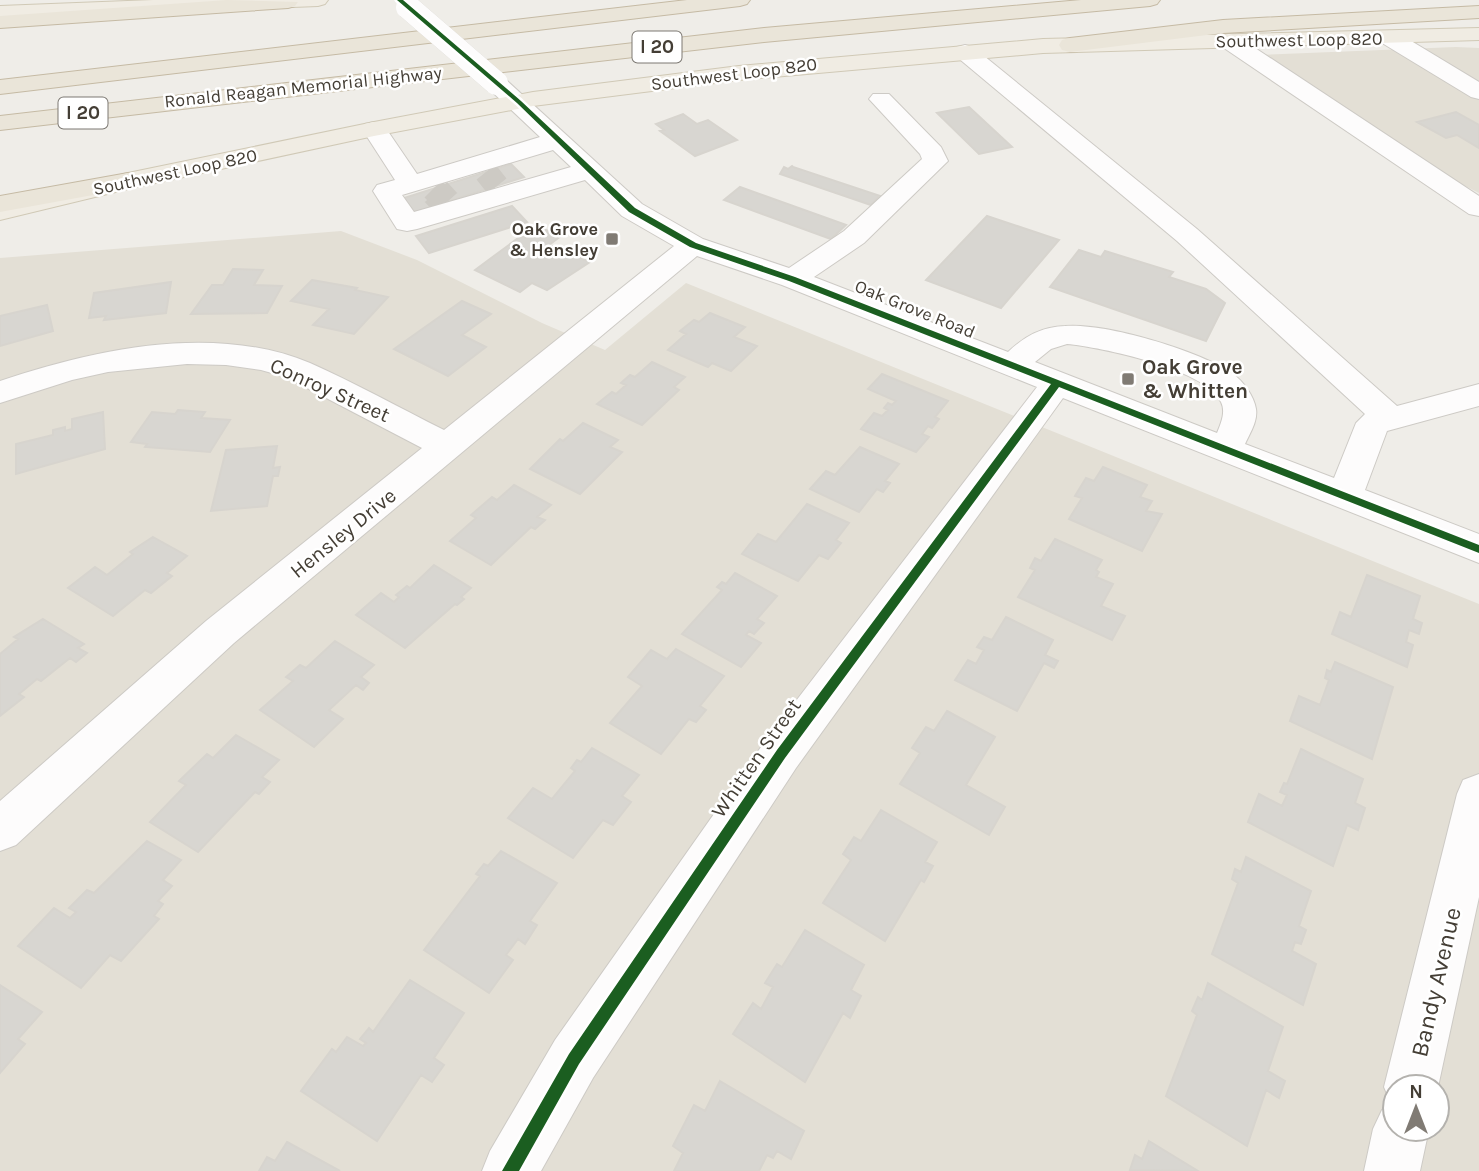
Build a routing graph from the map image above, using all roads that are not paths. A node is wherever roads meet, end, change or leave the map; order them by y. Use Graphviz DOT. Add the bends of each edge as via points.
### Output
graph roads {
  1 [pos="317,0"];
  2 [pos="740,0"];
  3 [pos="1150,0"];
  4 [pos="288,2"];
  5 [pos="404,3"];
  6 [pos="0,12"];
  7 [pos="1479,12"];
  8 [pos="0,22"];
  9 [pos="1479,34"];
  10 [pos="1390,38"];
  11 [pos="1229,41"];
  12 [pos="1479,42"];
  13 [pos="1070,45"];
  14 [pos="321,48"];
  15 [pos="118,51"];
  16 [pos="965,52"];
  17 [pos="0,87"];
  18 [pos="1479,92"];
  19 [pos="507,93"];
  20 [pos="881,99"];
  21 [pos="166,103"];
  22 [pos="0,123"];
  23 [pos="374,130"];
  24 [pos="558,140"];
  25 [pos="0,143"];
  26 [pos="510,154"];
  27 [pos="590,170"];
  28 [pos="128,181"];
  29 [pos="538,185"];
  30 [pos="461,187"];
  31 [pos="0,204"];
  32 [pos="1479,208"];
  33 [pos="0,212"];
  34 [pos="693,245"];
  35 [pos="792,279"];
  36 [pos="1013,366"];
  37 [pos="1056,383"];
  38 [pos="0,392"];
  39 [pos="1479,395"];
  40 [pos="1391,419"];
  41 [pos="449,447"];
  42 [pos="1225,449"];
  43 [pos="1345,496"];
  44 [pos="1479,549"];
  45 [pos="1479,794"];
  46 [pos="0,830"];
  47 [pos="1414,1073"];
  48 [pos="1398,1143"];
  49 [pos="510,1171"];
  50 [pos="1392,1171"];
  1 -- 4 [label="main road"];
  2 -- 14 [label="highway, Ronald Reagan Memorial Highway / I 20"];
  3 -- 21 [label="highway, Ronald Reagan Memorial Highway / I 20" via="764,35"];
  4 -- 6 [label="main road"];
  4 -- 8 [label="highway"];
  5 -- 19 [label="street, Oak Grove Road, bridge"];
  7 -- 13 [label="highway" via="1190,29"];
  9 -- 10 [label="main road, Southwest Loop 820"];
  10 -- 11 [label="main road, Southwest Loop 820"];
  10 -- 12 [label="main road"];
  10 -- 18 [label="street"];
  11 -- 13 [label="main road, Southwest Loop 820"];
  11 -- 32 [label="street"];
  13 -- 16 [label="main road, Southwest Loop 820"];
  14 -- 15 [label="highway"];
  14 -- 17 [label="highway, Ronald Reagan Memorial Highway / I 20"];
  16 -- 19 [label="main road, Southwest Loop 820"];
  16 -- 40 [label="street" via="1187,235"];
  19 -- 23 [label="main road, Southwest Loop 820"];
  19 -- 24 [label="street, Oak Grove Road"];
  20 -- 35 [label="street" via="932,152 935,161 854,237"];
  21 -- 22 [label="highway, Ronald Reagan Memorial Highway / I 20"];
  21 -- 25 [label="highway" via="43,137"];
  23 -- 28 [label="main road, Southwest Loop 820"];
  23 -- 30 [label="street"];
  24 -- 26 [label="street"];
  24 -- 27 [label="street, Oak Grove Road"];
  26 -- 29 [label="street"];
  26 -- 30 [label="street"];
  27 -- 29 [label="street"];
  27 -- 34 [label="street, Oak Grove Road" via="632,210"];
  28 -- 31 [label="highway"];
  28 -- 33 [label="main road, Southwest Loop 820"];
  29 -- 30 [label="street"];
  34 -- 35 [label="street, Oak Grove Road"];
  34 -- 41 [label="street, Hensley Drive"];
  35 -- 36 [label="street, Oak Grove Road"];
  36 -- 37 [label="street, Oak Grove Road"];
  36 -- 42 [label="street" via="1051,336 1077,334 1102,337 1201,370 1221,380 1240,409"];
  37 -- 42 [label="street, Oak Grove Road"];
  37 -- 49 [label="street, Whitten Street" via="781,754 574,1059"];
  38 -- 41 [label="street, Conroy Street" via="130,359 207,354 271,360"];
  39 -- 40 [label="street"];
  40 -- 43 [label="street" via="1373,423"];
  41 -- 46 [label="street, Hensley Drive" via="220,632"];
  42 -- 43 [label="street, Oak Grove Road"];
  43 -- 44 [label="street, Oak Grove Road"];
  45 -- 47 [label="street, Bandy Avenue"];
  48 -- 50 [label="street"];
}
